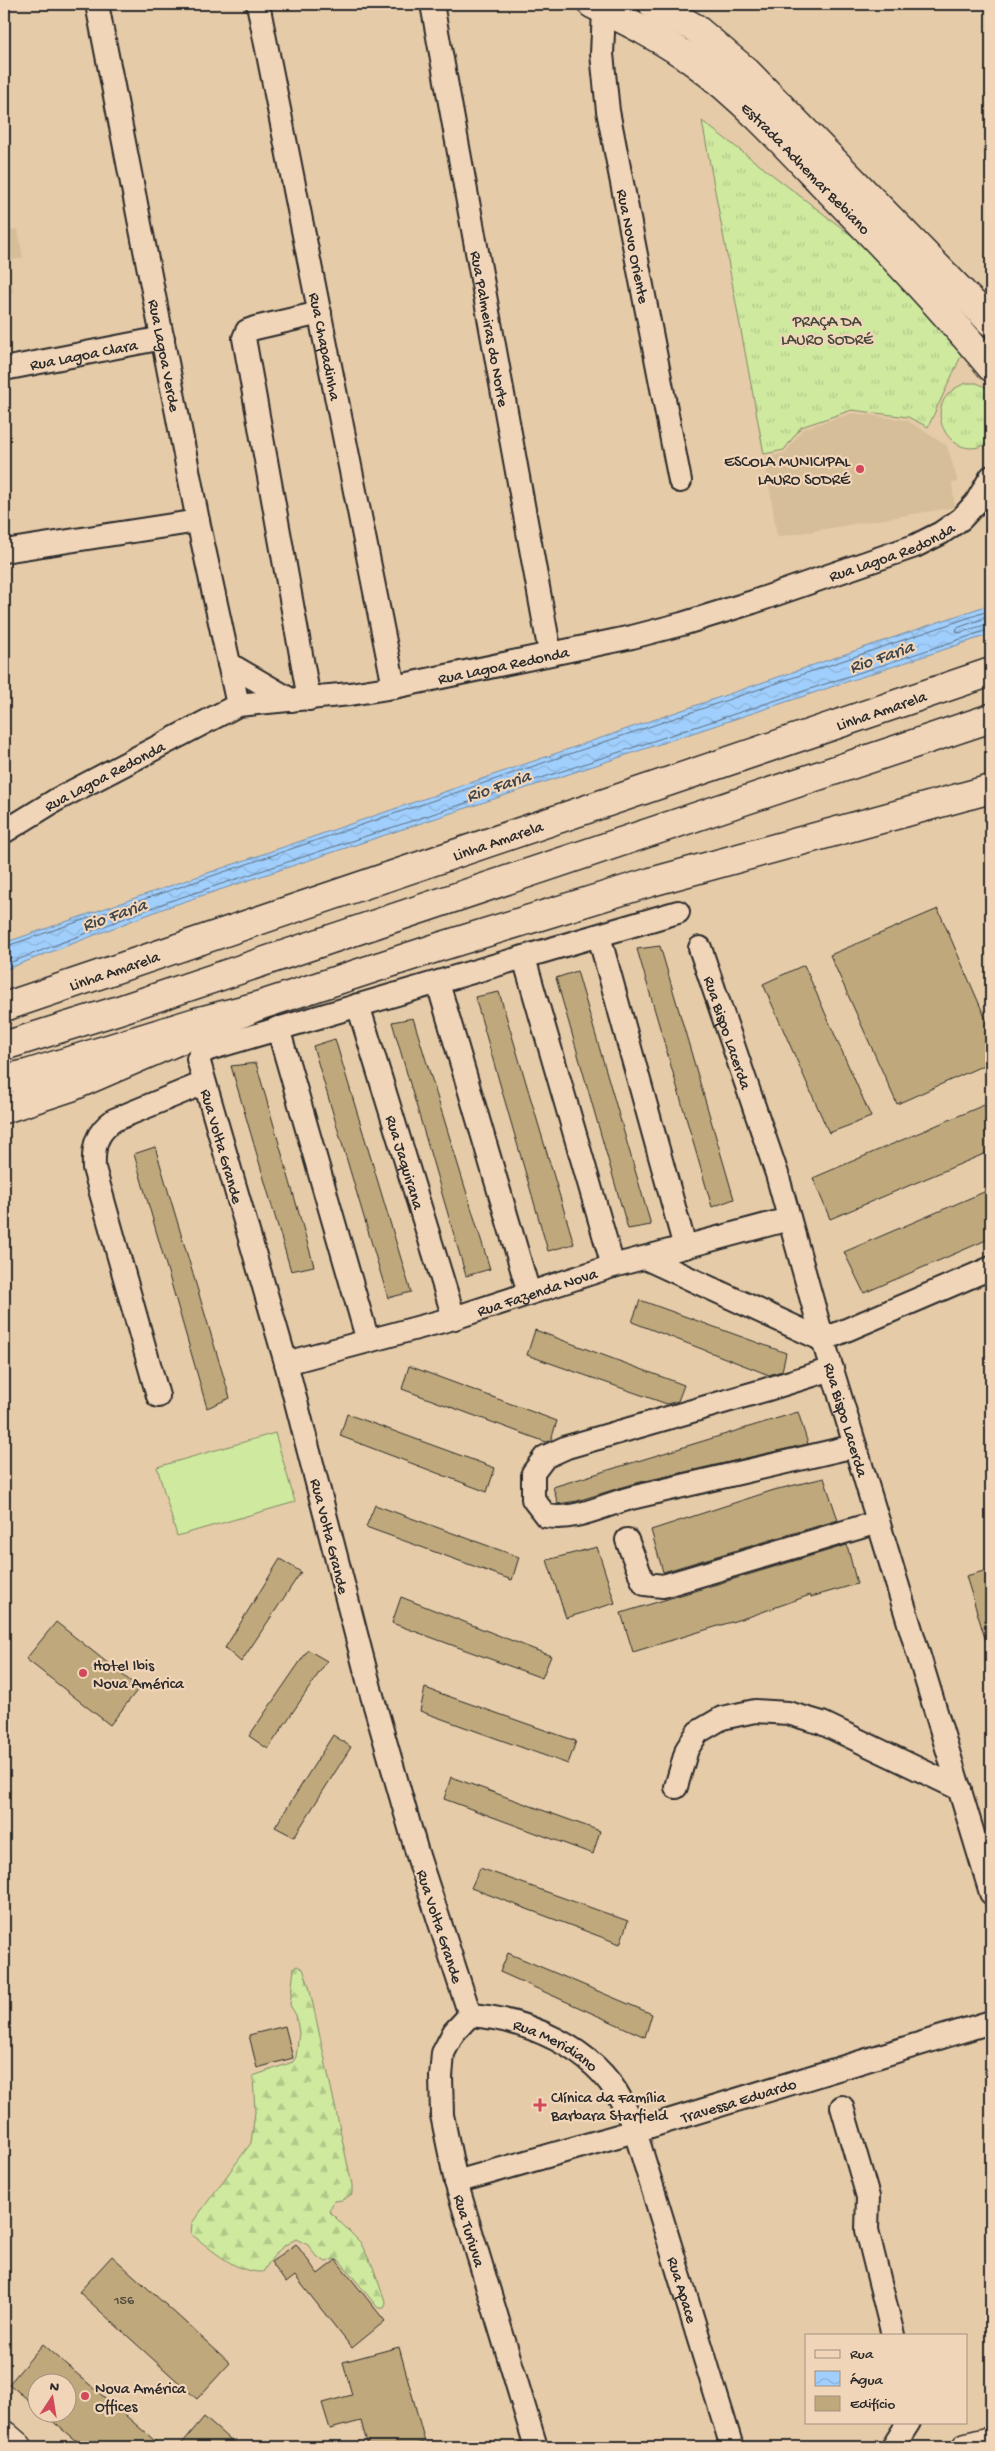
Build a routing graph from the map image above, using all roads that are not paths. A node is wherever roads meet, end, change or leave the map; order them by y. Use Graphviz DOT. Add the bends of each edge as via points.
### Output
graph roads {
  1 [pos="97,4"];
  2 [pos="258,4"];
  3 [pos="432,4"];
  4 [pos="653,4"];
  5 [pos="598,7"];
  6 [pos="320,314"];
  7 [pos="991,322"];
  8 [pos="163,338"];
  9 [pos="991,367"];
  10 [pos="4,369"];
  11 [pos="991,477"];
  12 [pos="680,481"];
  13 [pos="198,521"];
  14 [pos="4,551"];
  15 [pos="550,654"];
  16 [pos="229,664"];
  17 [pos="991,672"];
  18 [pos="394,687"];
  19 [pos="300,699"];
  20 [pos="238,705"];
  21 [pos="991,718"];
  22 [pos="991,789"];
  23 [pos="4,832"];
  24 [pos="678,912"];
  25 [pos="599,936"];
  26 [pos="700,948"];
  27 [pos="524,958"];
  28 [pos="438,983"];
  29 [pos="358,1004"];
  30 [pos="258,1006"];
  31 [pos="4,1007"];
  32 [pos="278,1028"];
  33 [pos="4,1046"];
  34 [pos="4,1079"];
  35 [pos="204,1083"];
  36 [pos="4,1108"];
  37 [pos="789,1219"];
  38 [pos="685,1247"];
  39 [pos="645,1258"];
  40 [pos="613,1266"];
  41 [pos="991,1268"];
  42 [pos="529,1293"];
  43 [pos="454,1318"];
  44 [pos="823,1340"];
  45 [pos="368,1341"];
  46 [pos="286,1363"];
  47 [pos="832,1369"];
  48 [pos="158,1396"];
  49 [pos="855,1446"];
  50 [pos="878,1522"];
  51 [pos="627,1540"];
  52 [pos="676,1787"];
  53 [pos="960,1789"];
  54 [pos="991,1893"];
  55 [pos="470,2015"];
  56 [pos="991,2022"];
  57 [pos="842,2107"];
  58 [pos="635,2132"];
  59 [pos="456,2182"];
  60 [pos="893,2334"];
  61 [pos="908,2424"];
  62 [pos="4,2436"];
  63 [pos="991,2441"];
  64 [pos="18,2447"];
  65 [pos="536,2447"];
  66 [pos="732,2447"];
  67 [pos="893,2447"];
  68 [pos="966,2447"];
  1 -- 8 [label="street, Rua Lagoa Verde"];
  2 -- 6 [label="street, Rua Chapadinha"];
  3 -- 15 [label="street, Rua Palmeiras do Norte"];
  4 -- 7 [label="main road, Estrada Adhemar Bebiano" via="695,28 747,72"];
  5 -- 9 [label="main road, Estrada Adhemar Bebiano" via="668,45 726,88 901,264"];
  5 -- 12 [label="street, Rua Novo Oriente" via="608,111"];
  6 -- 18 [label="street, Rua Chapadinha"];
  6 -- 19 [label="street" via="255,328 244,338"];
  8 -- 10 [label="street, Rua Lagoa Clara"];
  8 -- 13 [label="street, Rua Lagoa Verde"];
  11 -- 15 [label="street, Rua Lagoa Redonda" via="962,519 914,546 682,624"];
  13 -- 14 [label="street"];
  13 -- 16 [label="street, Rua Lagoa Verde"];
  15 -- 18 [label="street, Rua Lagoa Redonda"];
  16 -- 19 [label="street"];
  16 -- 20 [label="street, Rua Lagoa Verde"];
  17 -- 31 [label="main road, Linha Amarela"];
  18 -- 19 [label="street, Rua Lagoa Redonda"];
  19 -- 20 [label="street, Rua Lagoa Redonda"];
  20 -- 23 [label="street, Rua Lagoa Redonda" via="56,800"];
  21 -- 33 [label="main road"];
  22 -- 30 [label="main road" via="547,912"];
  24 -- 25 [label="street"];
  25 -- 27 [label="street"];
  25 -- 38 [label="street"];
  26 -- 37 [label="street, Rua Bispo Lacerda" via="777,1174"];
  27 -- 28 [label="street"];
  27 -- 40 [label="street"];
  28 -- 29 [label="street"];
  28 -- 42 [label="street"];
  29 -- 32 [label="street"];
  29 -- 43 [label="street, Rua Jaquirana"];
  30 -- 34 [label="main road"];
  30 -- 36 [label="main road" via="71,1087"];
  32 -- 35 [label="street, Rua Volta Grande" via="209,1049 200,1055"];
  32 -- 45 [label="street"];
  35 -- 46 [label="street, Rua Volta Grande"];
  35 -- 48 [label="street" via="114,1120 97,1137 93,1152 94,1168"];
  37 -- 38 [label="street, Rua Fazenda Nova"];
  37 -- 44 [label="street, Rua Bispo Lacerda"];
  38 -- 39 [label="street, Rua Fazenda Nova"];
  39 -- 40 [label="street, Rua Fazenda Nova"];
  39 -- 44 [label="street"];
  40 -- 42 [label="street, Rua Fazenda Nova"];
  41 -- 44 [label="street"];
  42 -- 43 [label="street, Rua Fazenda Nova"];
  43 -- 45 [label="street, Rua Fazenda Nova"];
  44 -- 47 [label="street, Rua Bispo Lacerda"];
  45 -- 46 [label="street, Rua Fazenda Nova"];
  46 -- 55 [label="street, Rua Volta Grande" via="374,1701 418,1856"];
  47 -- 49 [label="street, Rua Bispo Lacerda"];
  47 -- 49 [label="street" via="567,1447 545,1457 533,1473 533,1499 546,1516 578,1516 631,1498"];
  49 -- 50 [label="street, Rua Bispo Lacerda"];
  50 -- 51 [label="street" via="663,1586 646,1584 642,1579"];
  50 -- 53 [label="street, Rua Bispo Lacerda"];
  52 -- 53 [label="street" via="687,1749 698,1732 722,1718 755,1711 788,1713 822,1723"];
  53 -- 54 [label="street, Rua Bispo Lacerda"];
  55 -- 58 [label="street, Rua Meridiano" via="527,2026 584,2058 606,2078 621,2099"];
  55 -- 59 [label="street, Rua Turiuva" via="454,2032 443,2053 442,2115"];
  56 -- 58 [label="street, Travessa Eduardo"];
  57 -- 60 [label="street" via="868,2197 867,2230"];
  58 -- 59 [label="street, Travessa Eduardo"];
  58 -- 66 [label="street, Rua Apace"];
  59 -- 65 [label="street, Rua Turiuva"];
  61 -- 67 [label="street"];
  62 -- 64 [label="main road"];
  63 -- 68 [label="main road"];
}
